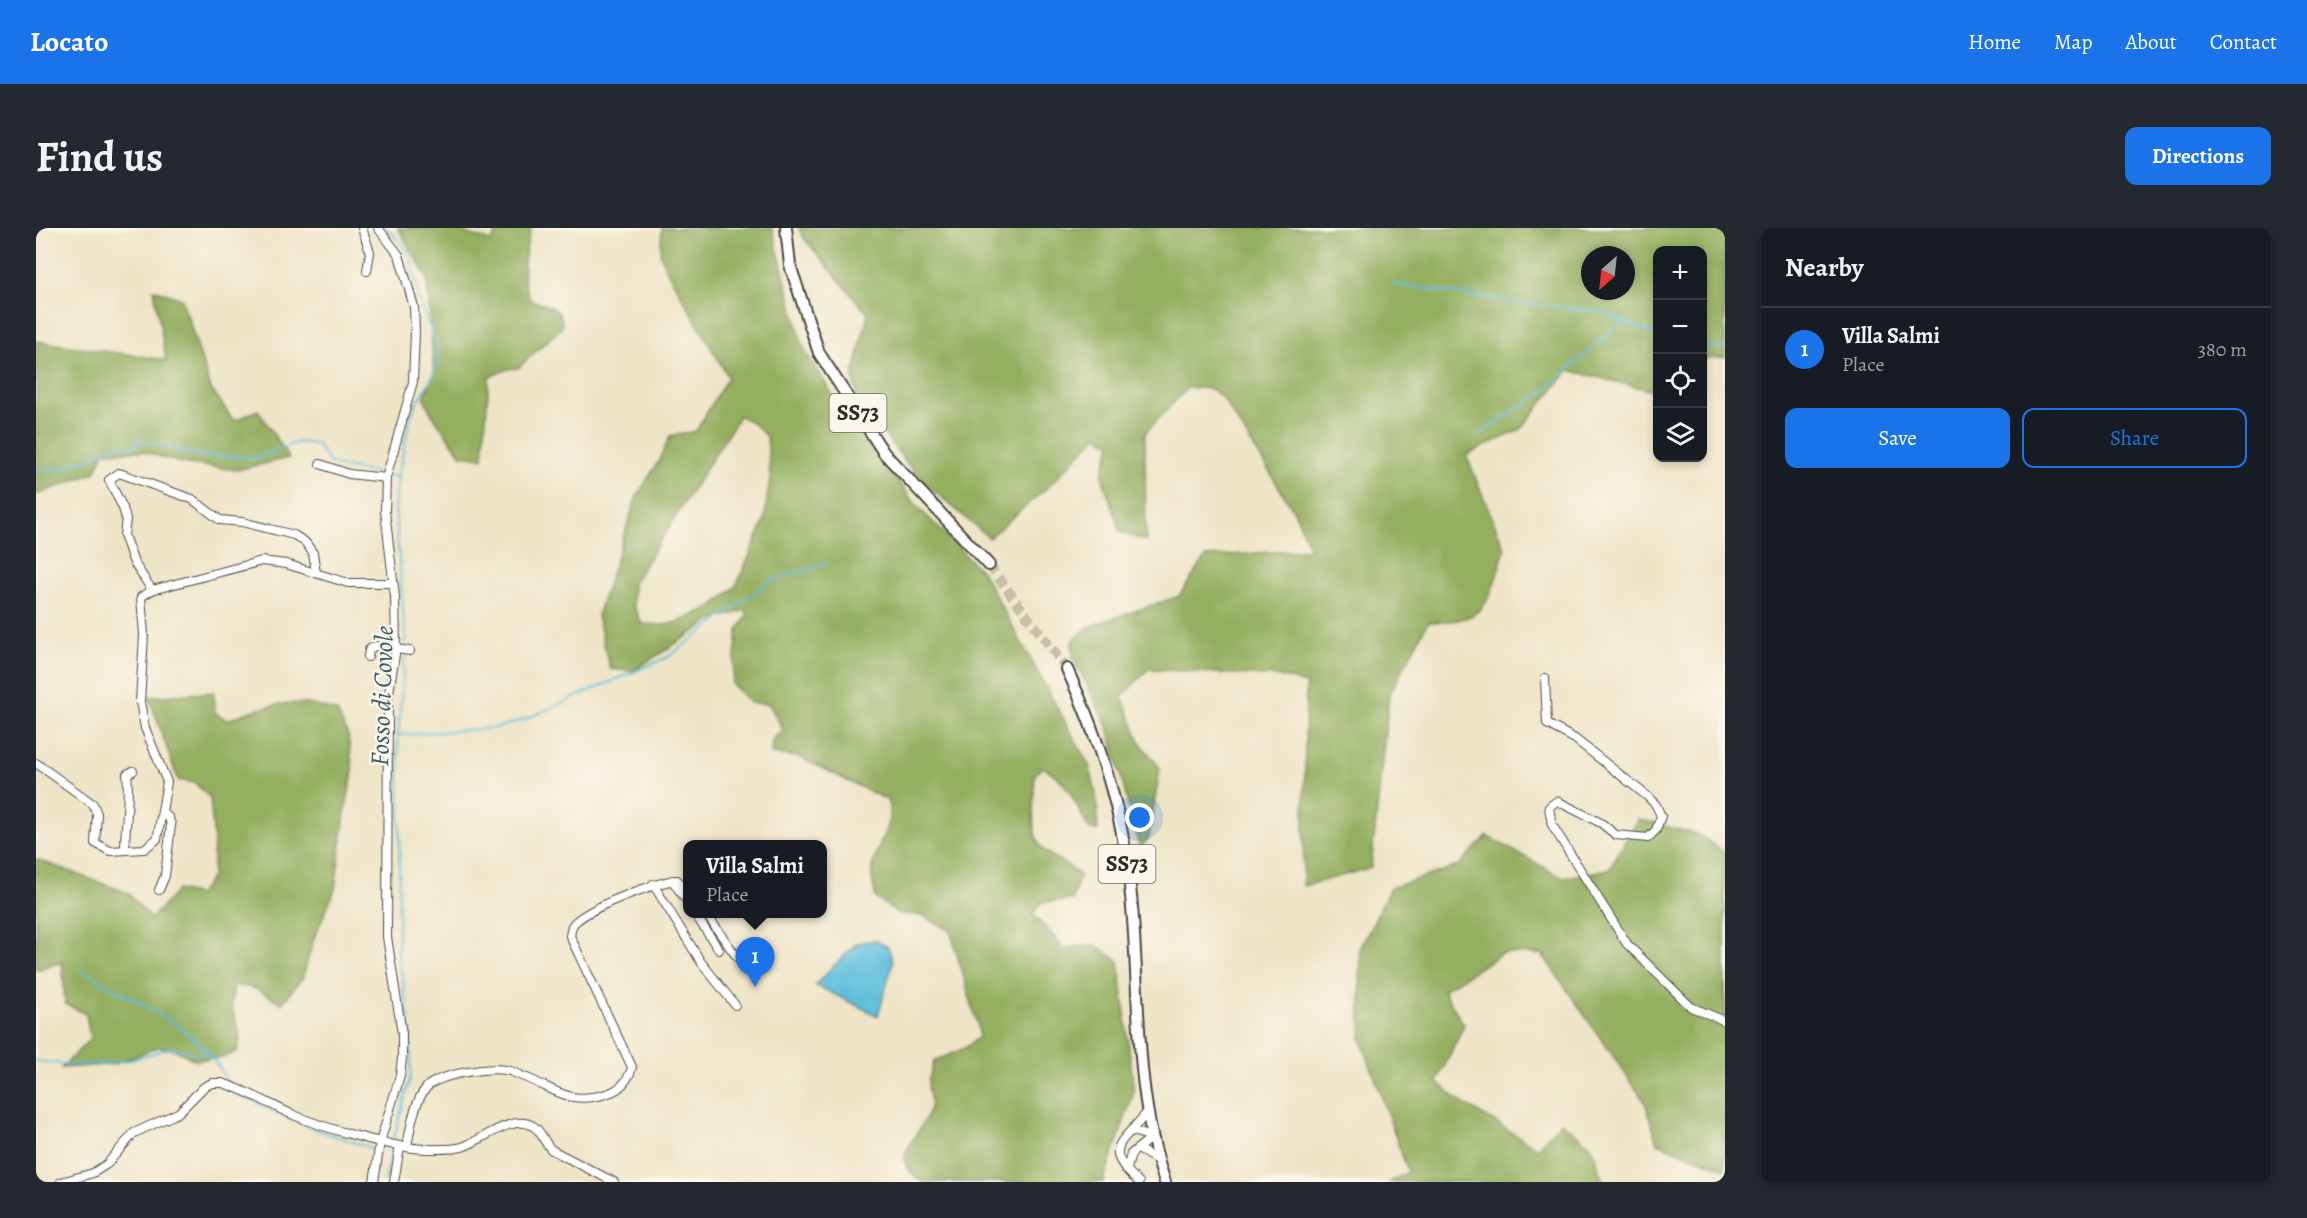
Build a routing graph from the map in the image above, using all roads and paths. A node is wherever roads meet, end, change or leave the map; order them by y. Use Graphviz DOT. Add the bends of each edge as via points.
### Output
graph roads {
  1 [pos="362,228"];
  2 [pos="378,228"];
  3 [pos="786,228"];
  4 [pos="367,271"];
  5 [pos="320,464"];
  6 [pos="386,478"];
  7 [pos="988,565"];
  8 [pos="316,573"];
  9 [pos="393,582"];
  10 [pos="152,590"];
  11 [pos="402,650"];
  12 [pos="368,657"];
  13 [pos="1067,669"];
  14 [pos="1545,678"];
  15 [pos="36,764"];
  16 [pos="133,771"];
  17 [pos="162,812"];
  18 [pos="124,849"];
  19 [pos="672,880"];
  20 [pos="653,884"];
  21 [pos="683,886"];
  22 [pos="159,890"];
  23 [pos="683,897"];
  24 [pos="698,918"];
  25 [pos="709,918"];
  26 [pos="719,950"];
  27 [pos="737,957"];
  28 [pos="735,1005"];
  29 [pos="1725,1021"];
  30 [pos="1148,1111"];
  31 [pos="1132,1131"];
  32 [pos="1152,1137"];
  33 [pos="381,1144"];
  34 [pos="401,1147"];
  35 [pos="1138,1149"];
  36 [pos="1157,1160"];
  37 [pos="1127,1169"];
  38 [pos="1136,1181"];
  39 [pos="61,1182"];
  40 [pos="374,1182"];
  41 [pos="394,1182"];
  42 [pos="614,1182"];
  43 [pos="1165,1182"];
  1 -- 4 [label="street" via="370,252"];
  2 -- 6 [label="street" via="399,255 414,307 415,332 413,382"];
  3 -- 7 [label="main road, SS73" via="790,265 819,353 884,453"];
  5 -- 6 [label="street" via="349,474"];
  6 -- 9 [label="street"];
  8 -- 9 [label="street" via="348,583"];
  8 -- 10 [label="street" via="262,561"];
  8 -- 10 [label="street" via="313,554 294,535 220,520 192,498 118,473 109,480 126,519 124,535 134,563"];
  9 -- 11 [label="street"];
  10 -- 17 [label="street" via="141,597 144,635 140,702 145,728 167,782"];
  11 -- 12 [label="street" via="375,646"];
  11 -- 33 [label="street" via="388,699 387,938 402,1058"];
  13 -- 30 [label="main road, SS73" via="1113,786 1126,858"];
  14 -- 29 [label="street" via="1547,724 1575,739 1647,796 1661,816 1648,838 1616,835 1557,801 1549,807 1552,825 1627,944 1691,1007"];
  15 -- 18 [label="street" via="93,804 97,814 95,843 99,847 110,851"];
  16 -- 18 [label="street" via="127,774"];
  17 -- 18 [label="street" via="157,839 144,849"];
  17 -- 22 [label="street" via="171,825 165,876"];
  19 -- 20 [label="street"];
  19 -- 21 [label="street"];
  19 -- 23 [label="street"];
  20 -- 28 [label="street" via="701,962"];
  20 -- 34 [label="street" via="583,917 572,925 570,936 629,1061 630,1076 624,1083 613,1092 579,1100 508,1070 452,1076 428,1086 421,1095"];
  24 -- 26 [label="street"];
  25 -- 27 [label="street"];
  30 -- 31 [label="street"];
  30 -- 32 [label="main road, SS73"];
  31 -- 32 [label="street"];
  31 -- 37 [label="street" via="1117,1150"];
  32 -- 35 [label="street"];
  32 -- 36 [label="main road, SS73"];
  33 -- 34 [label="street"];
  33 -- 39 [label="street" via="291,1114 240,1089 212,1083 178,1113 134,1133 107,1164 93,1173"];
  33 -- 40 [label="street"];
  34 -- 41 [label="street"];
  34 -- 42 [label="street" via="463,1147 486,1134 528,1123 541,1132 552,1150"];
  35 -- 36 [label="street"];
  35 -- 37 [label="street" via="1131,1154"];
  36 -- 43 [label="main road, SS73"];
  37 -- 38 [label="street"];
}
